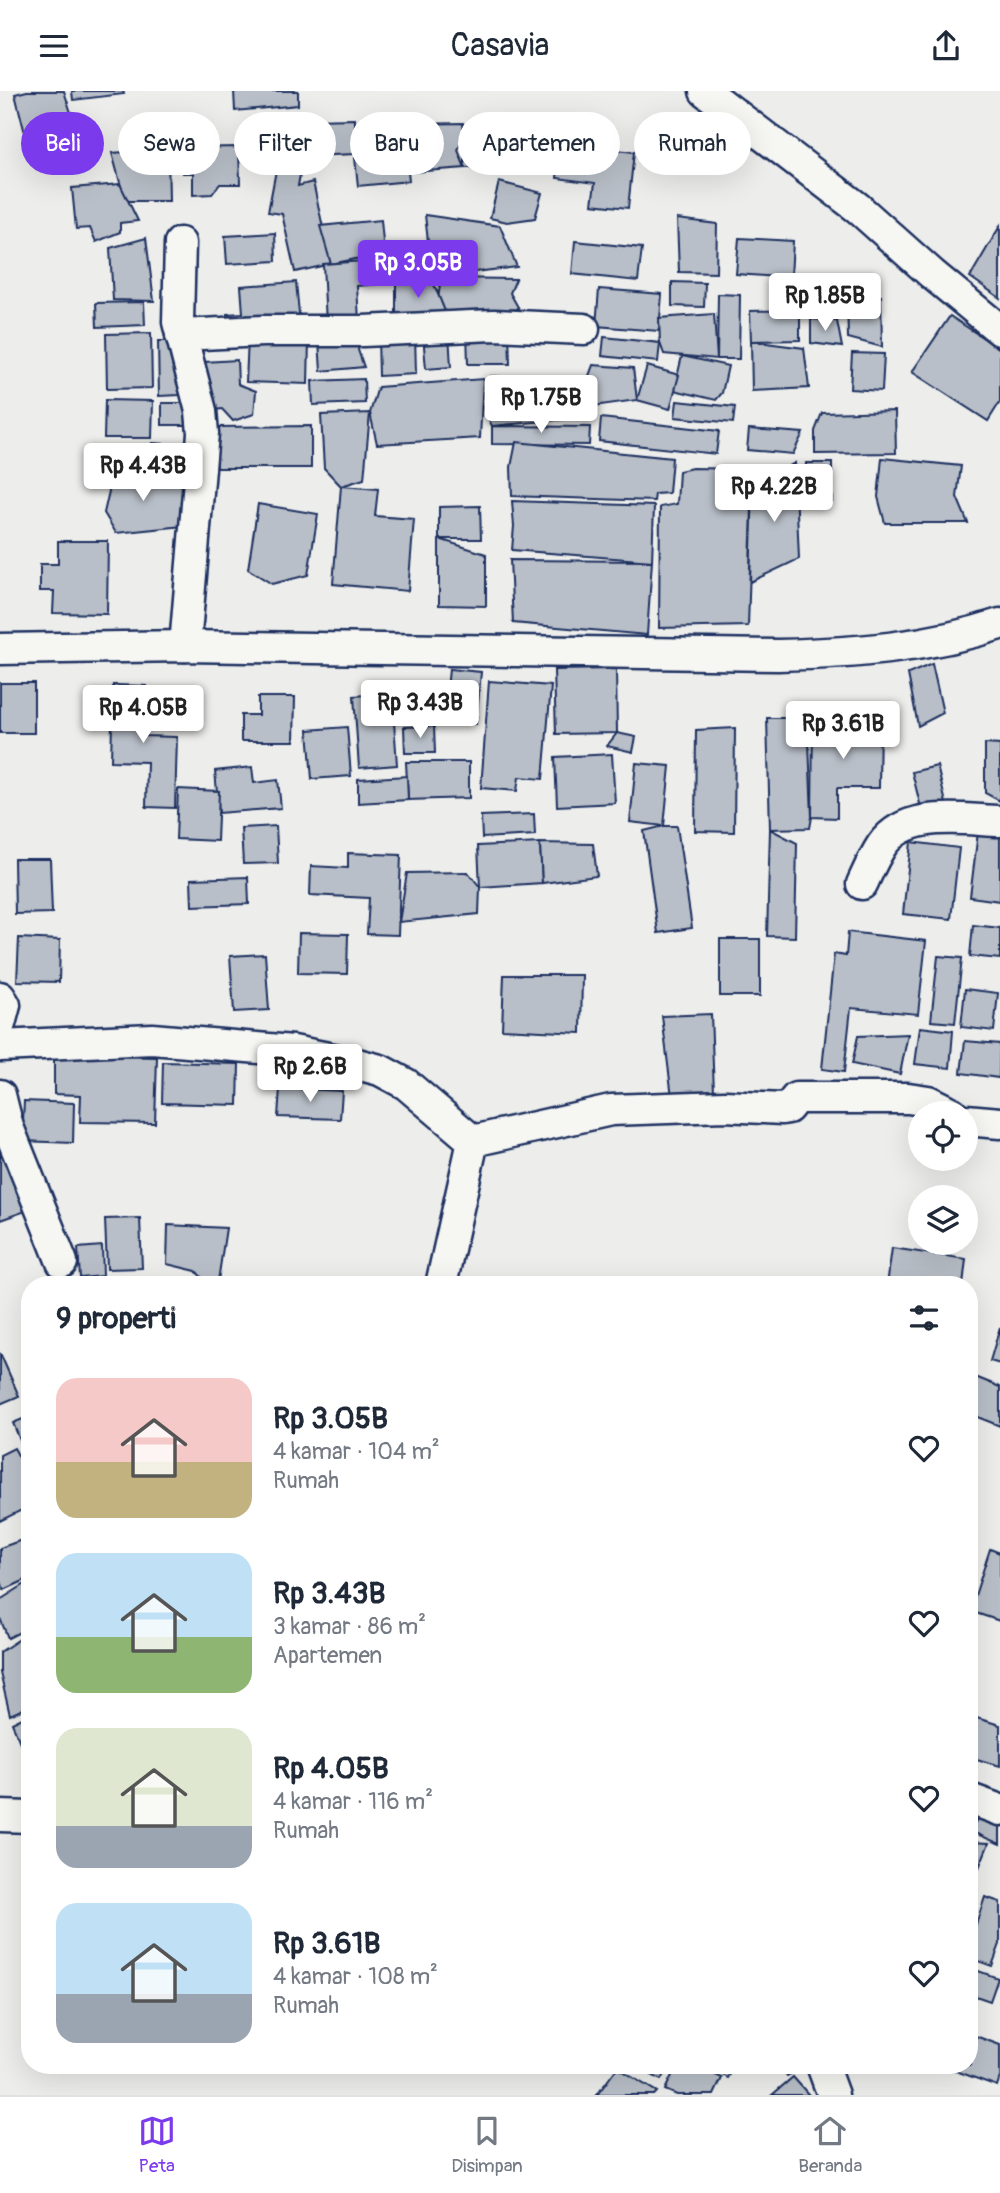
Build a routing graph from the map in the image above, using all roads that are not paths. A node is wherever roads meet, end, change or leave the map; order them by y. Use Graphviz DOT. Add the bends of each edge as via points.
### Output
graph roads {
  1 [pos="705,91"];
  2 [pos="180,243"];
  3 [pos="584,329"];
  4 [pos="1000,330"];
  5 [pos="181,335"];
  6 [pos="1000,624"];
  7 [pos="185,646"];
  8 [pos="0,649"];
  9 [pos="1000,821"];
  10 [pos="862,884"];
  11 [pos="0,997"];
  12 [pos="0,1024"];
  13 [pos="0,1046"];
  14 [pos="0,1095"];
  15 [pos="928,1101"];
  16 [pos="978,1121"];
  17 [pos="1000,1123"];
  18 [pos="473,1141"];
  19 [pos="62,1262"];
  20 [pos="443,1276"];
  21 [pos="978,1802"];
  22 [pos="1000,1811"];
  23 [pos="0,1816"];
  24 [pos="21,1817"];
  25 [pos="825,2074"];
  26 [pos="832,2095"];
  1 -- 4 [label="street" via="858,208"];
  2 -- 5 [label="street"];
  3 -- 5 [label="street" via="494,325"];
  5 -- 7 [label="street" via="203,433"];
  6 -- 7 [label="street" via="934,642 849,653 778,655"];
  7 -- 8 [label="street"];
  9 -- 10 [label="street" via="909,823 883,843"];
  11 -- 12 [label="street" via="5,1005"];
  13 -- 18 [label="street" via="152,1039 293,1051 353,1063 406,1084"];
  14 -- 19 [label="street" via="8,1127"];
  15 -- 18 [label="street" via="796,1098 782,1109 611,1110"];
  16 -- 17 [label="street"];
  18 -- 20 [label="street"];
  21 -- 22 [label="street"];
  23 -- 24 [label="street"];
  25 -- 26 [label="street"];
}
